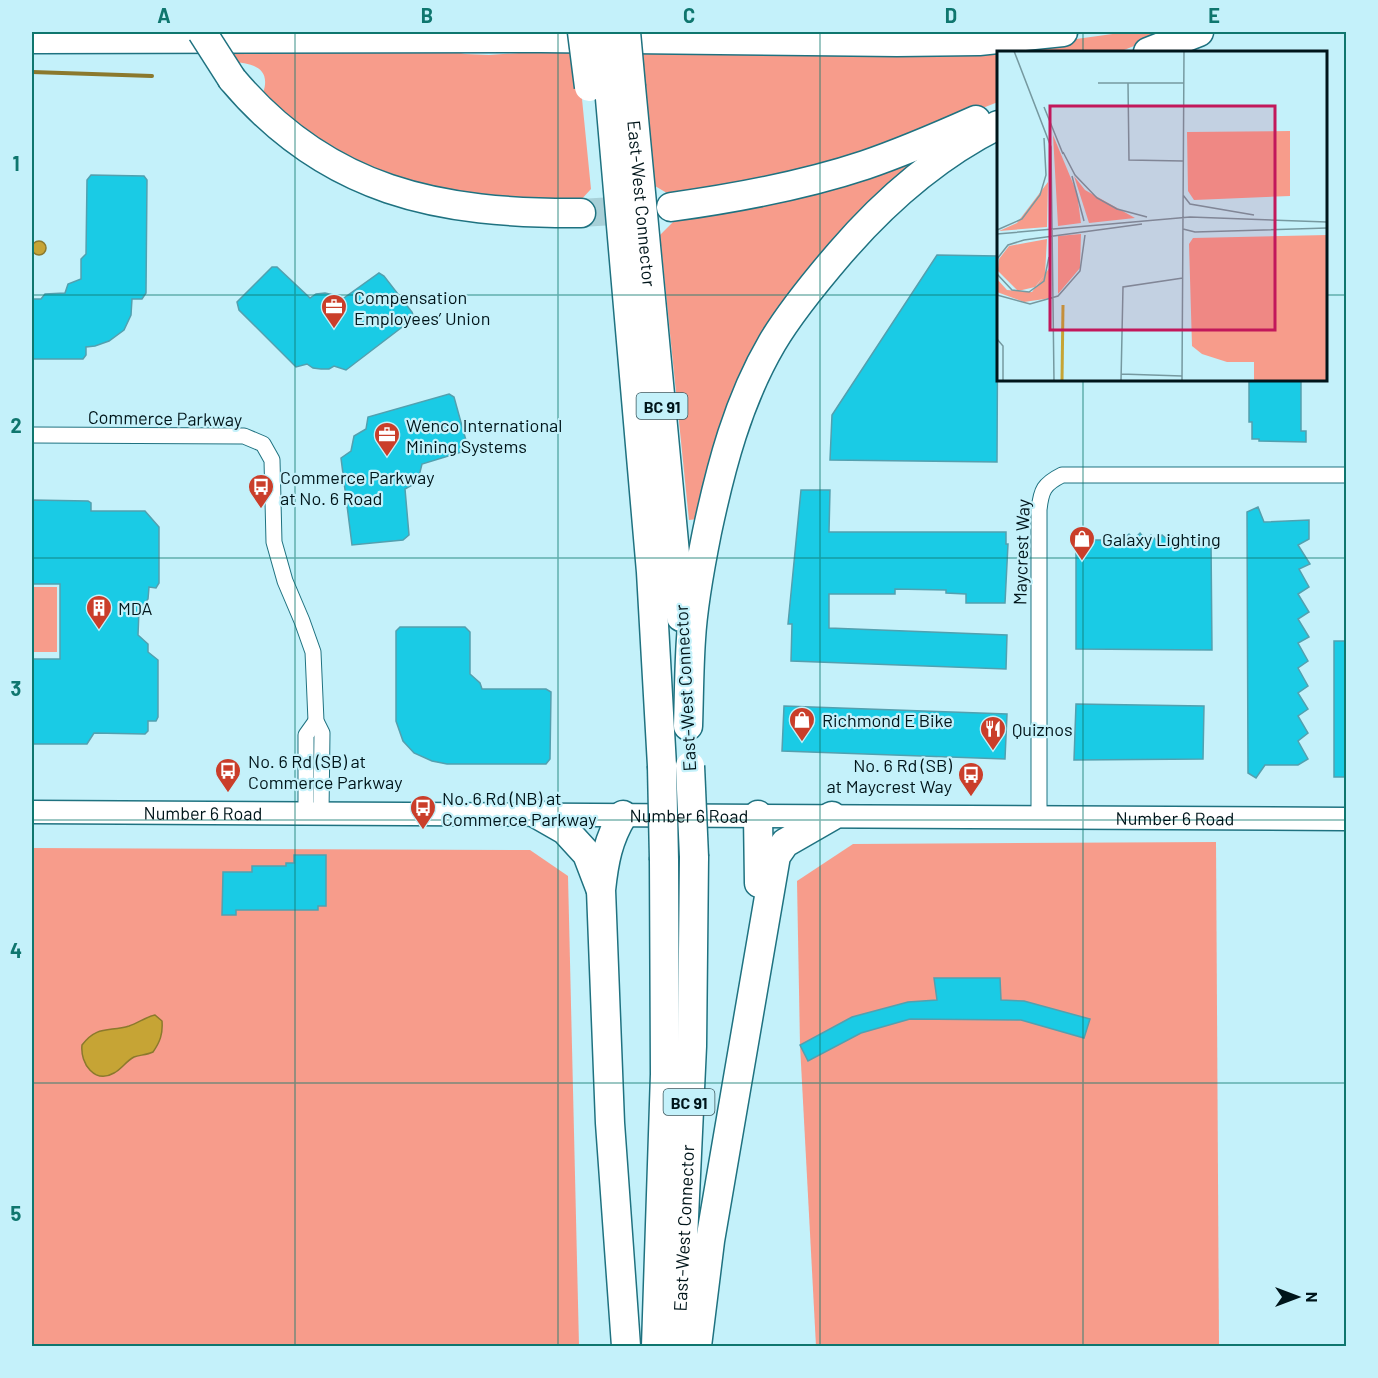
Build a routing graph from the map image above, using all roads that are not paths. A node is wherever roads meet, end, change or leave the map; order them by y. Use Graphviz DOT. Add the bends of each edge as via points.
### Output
graph roads {
  1 [pos="202,32"];
  2 [pos="582,32"];
  3 [pos="603,32"];
  4 [pos="626,32"];
  5 [pos="1063,32"];
  6 [pos="1199,32"];
  7 [pos="32,39"];
  8 [pos="1151,51"];
  9 [pos="610,87"];
  10 [pos="997,112"];
  11 [pos="997,126"];
  12 [pos="671,207"];
  13 [pos="581,213"];
  14 [pos="32,435"];
  15 [pos="1347,475"];
  16 [pos="688,726"];
  17 [pos="32,812"];
  18 [pos="314,813"];
  19 [pos="537,814"];
  20 [pos="623,815"];
  21 [pos="758,815"];
  22 [pos="832,816"];
  23 [pos="1039,817"];
  24 [pos="1347,819"];
  25 [pos="601,890"];
  26 [pos="760,942"];
  27 [pos="626,1347"];
  28 [pos="656,1347"];
  29 [pos="678,1347"];
  30 [pos="697,1347"];
  1 -- 13 [label="highway, bridge" via="251,102 298,143 330,164 428,201 535,213"];
  2 -- 9 [label="highway, bridge"];
  3 -- 9 [label="highway, East-West Connector / BC 91, bridge"];
  4 -- 9 [label="highway, East-West Connector / BC 91, bridge"];
  5 -- 7 [label="highway" via="897,42"];
  6 -- 8 [label="highway"];
  9 -- 16 [label="highway, East-West Connector / BC 91" via="679,580"];
  9 -- 28 [label="highway, East-West Connector / BC 91, bridge" via="628,448 651,572 662,766 664,1074"];
  10 -- 12 [label="highway" via="829,175 747,195"];
  11 -- 16 [label="highway" via="911,183 862,227 812,286 772,343 741,408 718,478 691,638"];
  14 -- 18 [label="street, Commerce Parkway" via="244,436 263,444 272,460 273,542 313,652 316,721 306,735"];
  15 -- 23 [label="street, Maycrest Way" via="1062,475 1047,483 1039,510"];
  16 -- 29 [label="highway, East-West Connector / BC 91, bridge" via="694,857 692,1047"];
  17 -- 18 [label="main road, Number 6 Road"];
  18 -- 19 [label="main road, Number 6 Road"];
  19 -- 20 [label="main road, Number 6 Road"];
  19 -- 25 [label="highway" via="566,830 587,854"];
  20 -- 21 [label="main road, Number 6 Road"];
  20 -- 25 [label="highway" via="605,854"];
  21 -- 22 [label="main road, Number 6 Road"];
  21 -- 26 [label="highway"];
  22 -- 23 [label="main road, Number 6 Road"];
  22 -- 26 [label="highway" via="785,843 776,856"];
  23 -- 24 [label="main road, Number 6 Road"];
  25 -- 27 [label="highway" via="610,1123"];
  26 -- 30 [label="highway" via="710,1241"];
}
